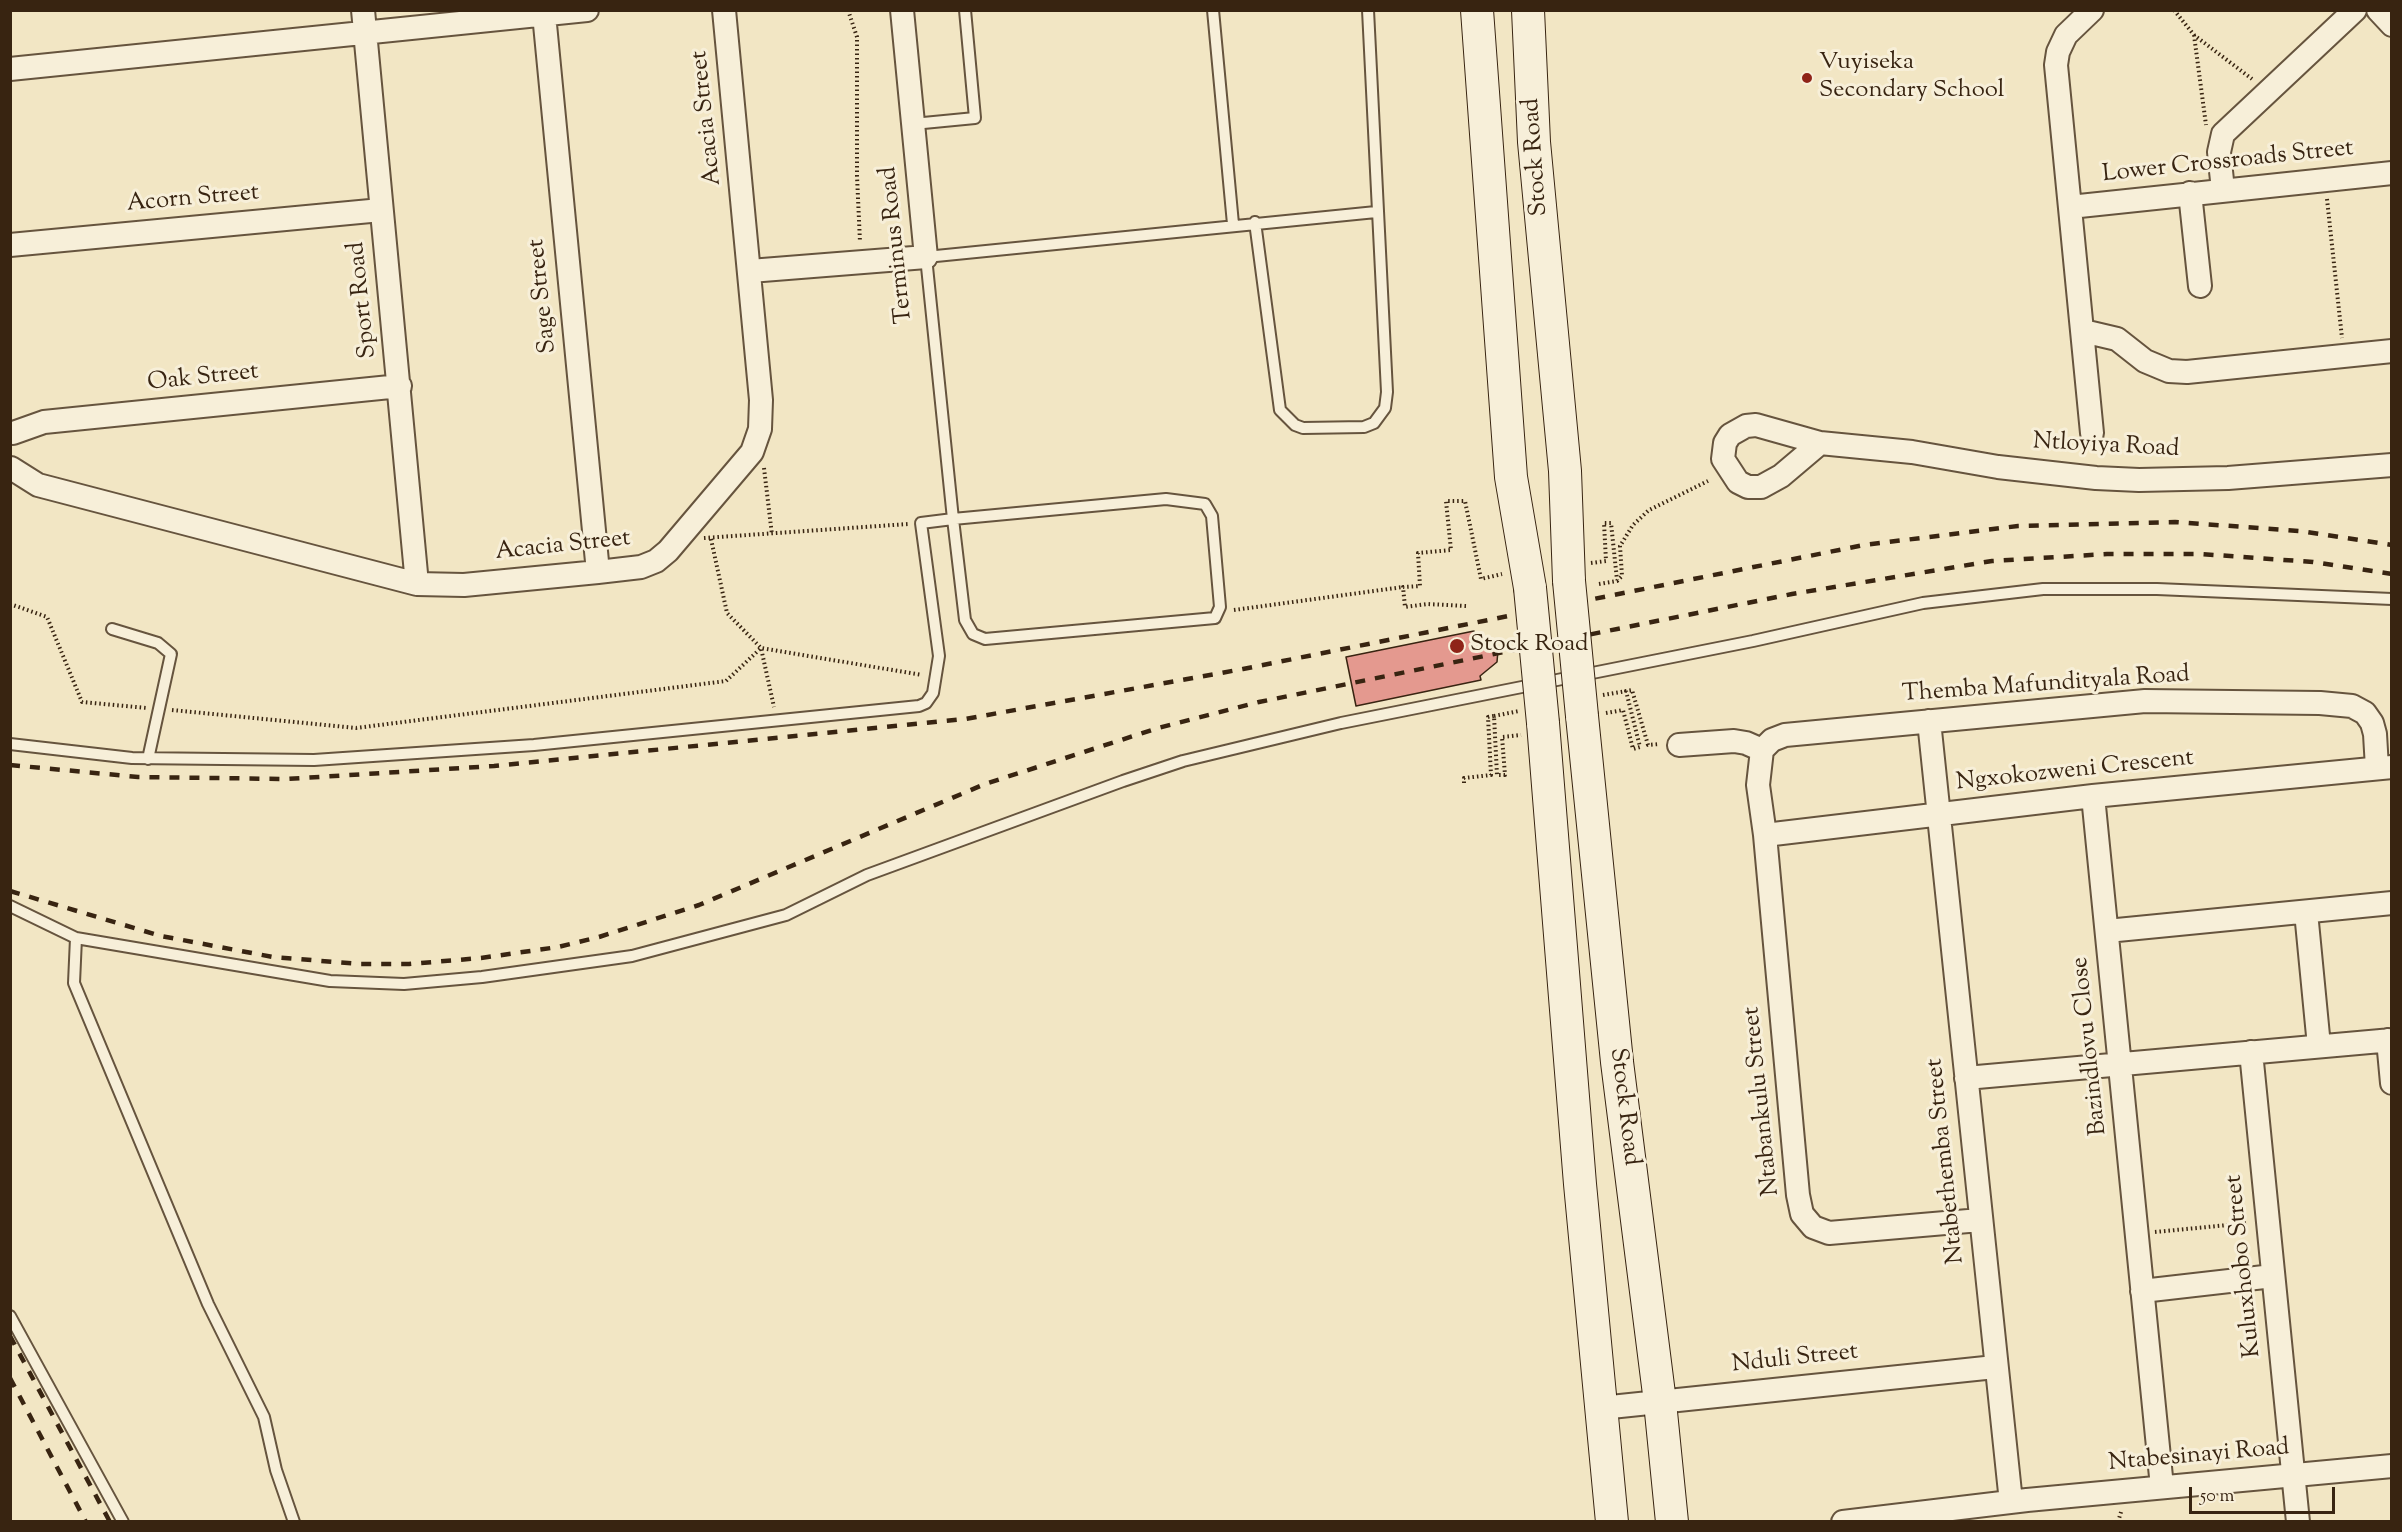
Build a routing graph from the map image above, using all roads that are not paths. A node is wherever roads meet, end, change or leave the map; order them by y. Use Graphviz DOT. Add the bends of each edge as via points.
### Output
graph roads {
  1 [pos="363,10"];
  2 [pos="587,10"];
  3 [pos="724,10"];
  4 [pos="902,10"];
  5 [pos="965,10"];
  6 [pos="1214,10"];
  7 [pos="1368,10"];
  8 [pos="1477,10"];
  9 [pos="1528,10"];
  10 [pos="2092,10"];
  11 [pos="2355,10"];
  12 [pos="2378,10"];
  13 [pos="544,14"];
  14 [pos="2391,25"];
  15 [pos="366,34"];
  16 [pos="10,69"];
  17 [pos="913,124"];
  18 [pos="2391,173"];
  19 [pos="2223,190"];
  20 [pos="2190,193"];
  21 [pos="2070,207"];
  22 [pos="381,210"];
  23 [pos="1376,212"];
  24 [pos="1255,222"];
  25 [pos="1233,224"];
  26 [pos="10,245"];
  27 [pos="926,257"];
  28 [pos="750,271"];
  29 [pos="2200,286"];
  30 [pos="2083,331"];
  31 [pos="2391,351"];
  32 [pos="400,386"];
  33 [pos="12,432"];
  34 [pos="2092,433"];
  35 [pos="1820,443"];
  36 [pos="2391,465"];
  37 [pos="10,468"];
  38 [pos="952,519"];
  39 [pos="598,572"];
  40 [pos="417,584"];
  41 [pos="2391,599"];
  42 [pos="112,629"];
  43 [pos="1929,721"];
  44 [pos="10,744"];
  45 [pos="1669,744"];
  46 [pos="1762,750"];
  47 [pos="148,759"];
  48 [pos="2384,768"];
  49 [pos="2094,796"];
  50 [pos="1940,813"];
  51 [pos="1765,835"];
  52 [pos="2391,903"];
  53 [pos="10,906"];
  54 [pos="2306,912"];
  55 [pos="2107,931"];
  56 [pos="76,938"];
  57 [pos="2390,1040"];
  58 [pos="2319,1046"];
  59 [pos="2251,1052"];
  60 [pos="2120,1064"];
  61 [pos="1966,1078"];
  62 [pos="2391,1083"];
  63 [pos="1980,1220"];
  64 [pos="2273,1276"];
  65 [pos="2142,1291"];
  66 [pos="10,1316"];
  67 [pos="1995,1367"];
  68 [pos="1660,1402"];
  69 [pos="1601,1408"];
  70 [pos="2391,1466"];
  71 [pos="2293,1475"];
  72 [pos="2162,1487"];
  73 [pos="2011,1502"];
  74 [pos="123,1521"];
  75 [pos="294,1521"];
  76 [pos="1612,1521"];
  77 [pos="1672,1521"];
  78 [pos="1843,1521"];
  79 [pos="2298,1521"];
  1 -- 15 [label="street, Sport Road"];
  2 -- 13 [label="street"];
  3 -- 28 [label="street, Acacia Street"];
  4 -- 17 [label="street, Terminus Road"];
  5 -- 17 [label="lane" via="975,118"];
  6 -- 25 [label="lane"];
  7 -- 23 [label="lane"];
  8 -- 69 [label="main road, Stock Road, bridge" via="1519,580"];
  9 -- 68 [label="main road, Stock Road, bridge" via="1534,141 1565,471 1585,576 1617,1062"];
  10 -- 21 [label="street, Lower Crossroads Street" via="2066,35 2056,65"];
  11 -- 19 [label="street" via="2229,126 2219,142"];
  12 -- 14 [label="street"];
  13 -- 15 [label="street"];
  13 -- 39 [label="street, Sage Street"];
  15 -- 16 [label="street"];
  15 -- 22 [label="street, Sport Road"];
  17 -- 27 [label="street, Terminus Road"];
  18 -- 19 [label="street, Lower Crossroads Street"];
  19 -- 20 [label="street, Lower Crossroads Street"];
  20 -- 21 [label="street, Lower Crossroads Street"];
  20 -- 29 [label="street"];
  21 -- 30 [label="street, Lower Crossroads Street"];
  22 -- 26 [label="street, Acorn Street"];
  22 -- 32 [label="street, Sport Road"];
  23 -- 24 [label="lane"];
  23 -- 24 [label="lane" via="1387,400 1374,423 1364,427 1303,429 1280,410"];
  24 -- 25 [label="lane"];
  25 -- 27 [label="lane"];
  27 -- 28 [label="street"];
  27 -- 38 [label="lane, Terminus Road"];
  28 -- 39 [label="street, Acacia Street" via="761,400 760,429 752,452 668,551 641,567"];
  30 -- 31 [label="street" via="2117,339 2145,361 2169,371"];
  30 -- 34 [label="street, Lower Crossroads Street"];
  32 -- 33 [label="street, Oak Street" via="44,422"];
  32 -- 40 [label="street, Sport Road"];
  33 -- 37 [label="street" via="15,451"];
  35 -- 36 [label="street, Ntloyiya Road" via="1912,452 1998,467 2139,480 2299,474"];
  37 -- 40 [label="street, Acacia Street" via="38,485"];
  38 -- 38 [label="lane" via="965,620 979,638 1215,618 1220,611 1212,516 1205,504 1166,499"];
  38 -- 47 [label="lane" via="921,523 939,657 930,698 919,706 534,745 314,760"];
  39 -- 40 [label="street, Acacia Street" via="464,585"];
  41 -- 56 [label="lane" via="2157,589 2043,589 1923,603 1341,723 1184,761 867,875 786,915 632,956 404,984 330,981"];
  42 -- 47 [label="lane" via="159,643 168,650 170,658"];
  43 -- 46 [label="street, Themba Mafundityala Road" via="1785,735"];
  43 -- 48 [label="street, Themba Mafundityala Road" via="2145,701 2352,706 2365,713 2372,723"];
  43 -- 50 [label="street, Ntabethemba Street"];
  44 -- 47 [label="lane"];
  45 -- 46 [label="street" via="1734,741"];
  46 -- 51 [label="street" via="1758,785"];
  48 -- 49 [label="street, Ngxokozweni Crescent"];
  49 -- 50 [label="street, Ngxokozweni Crescent"];
  49 -- 55 [label="street, Bazindlovu Close"];
  50 -- 51 [label="street, Ngxokozweni Crescent"];
  50 -- 61 [label="street, Ntabethemba Street"];
  51 -- 63 [label="street, Ntabankulu Street" via="1802,1214 1813,1227 1829,1233"];
  52 -- 54 [label="street"];
  53 -- 56 [label="lane"];
  54 -- 55 [label="street"];
  54 -- 58 [label="street"];
  55 -- 60 [label="street, Bazindlovu Close"];
  56 -- 75 [label="lane" via="74,983 208,1304 264,1417 276,1470"];
  57 -- 58 [label="street"];
  57 -- 62 [label="street"];
  58 -- 59 [label="street"];
  59 -- 60 [label="street"];
  59 -- 64 [label="street, Kuluxhobo Street"];
  60 -- 61 [label="street"];
  60 -- 65 [label="street, Bazindlovu Close"];
  61 -- 63 [label="street, Ntabethemba Street"];
  63 -- 67 [label="street, Ntabethemba Street"];
  64 -- 65 [label="street"];
  64 -- 71 [label="street, Kuluxhobo Street"];
  65 -- 72 [label="street, Bazindlovu Close"];
  66 -- 74 [label="lane"];
  67 -- 68 [label="street, Nduli Street"];
  67 -- 73 [label="street, Ntabethemba Street"];
  68 -- 69 [label="street, Nduli Street"];
  68 -- 77 [label="main road, Stock Road"];
  69 -- 76 [label="main road, Stock Road"];
  70 -- 71 [label="street, Ntabesinayi Road"];
  71 -- 72 [label="street, Ntabesinayi Road"];
  71 -- 79 [label="street, Kuluxhobo Street"];
  72 -- 73 [label="street, Ntabesinayi Road"];
  73 -- 78 [label="street, Ntabesinayi Road"];
}
